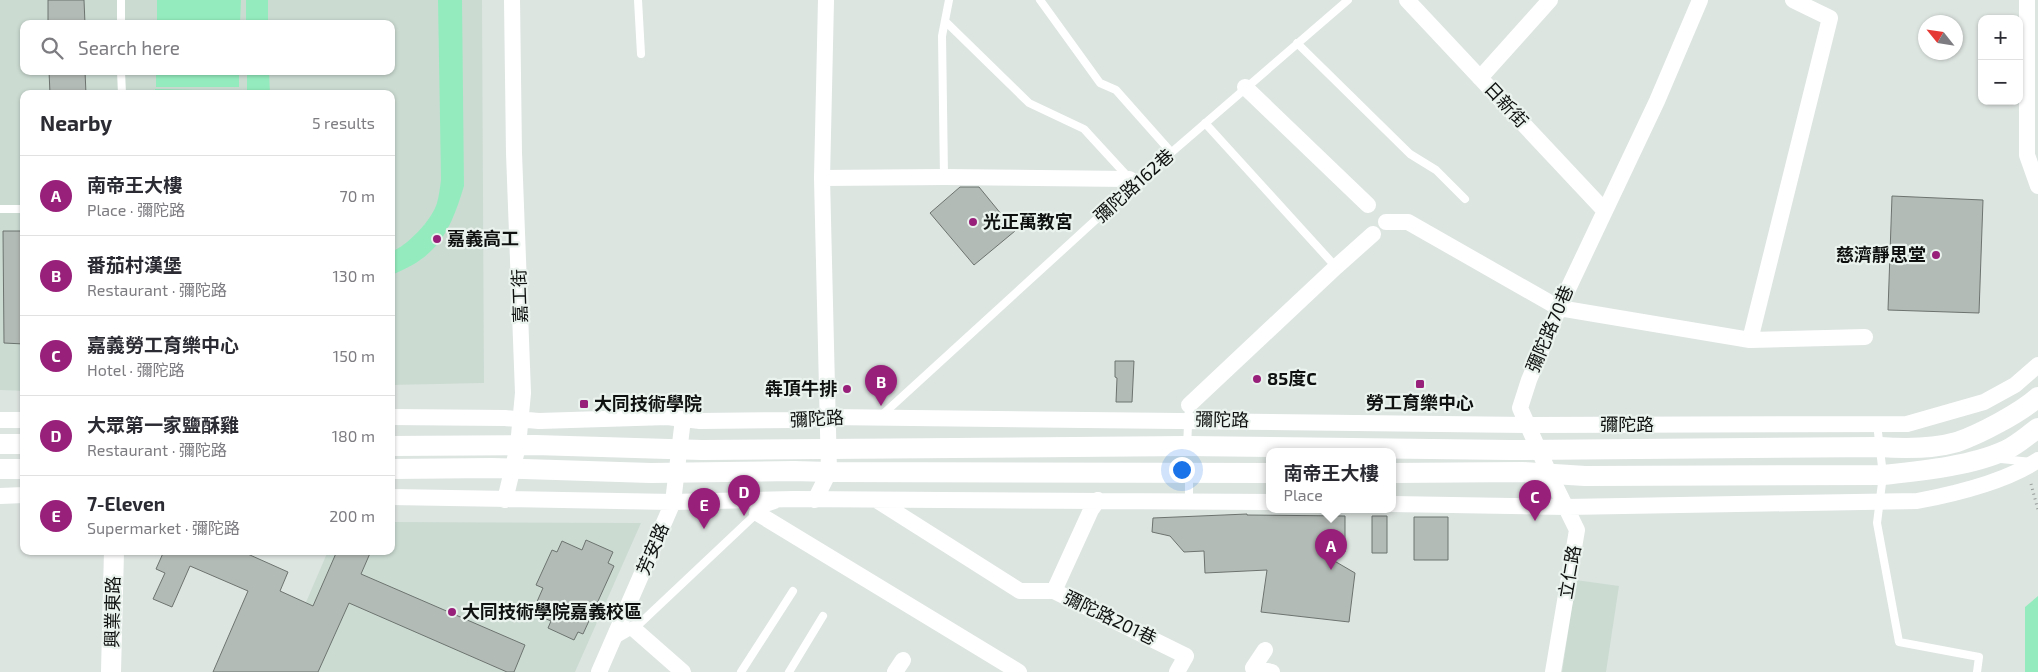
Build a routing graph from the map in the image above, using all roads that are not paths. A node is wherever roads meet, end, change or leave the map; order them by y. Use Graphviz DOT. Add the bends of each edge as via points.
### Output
graph roads {
  1 [pos="120,0"];
  2 [pos="512,0"];
  3 [pos="638,0"];
  4 [pos="826,0"];
  5 [pos="948,0"];
  6 [pos="1040,0"];
  7 [pos="1348,0"];
  8 [pos="1407,0"];
  9 [pos="1550,0"];
  10 [pos="1700,0"];
  11 [pos="1793,0"];
  12 [pos="2027,0"];
  13 [pos="121,20"];
  14 [pos="945,21"];
  15 [pos="1297,43"];
  16 [pos="641,54"];
  17 [pos="121,75"];
  18 [pos="1480,78"];
  19 [pos="1245,87"];
  20 [pos="122,90"];
  21 [pos="1205,123"];
  22 [pos="1171,152"];
  23 [pos="944,176"];
  24 [pos="822,178"];
  25 [pos="1133,181"];
  26 [pos="2038,186"];
  27 [pos="1465,199"];
  28 [pos="1368,206"];
  29 [pos="0,209"];
  30 [pos="20,209"];
  31 [pos="1604,210"];
  32 [pos="1386,222"];
  33 [pos="1373,234"];
  34 [pos="1336,266"];
  35 [pos="1559,308"];
  36 [pos="1865,337"];
  37 [pos="1750,340"];
  38 [pos="2038,365"];
  39 [pos="2038,397"];
  40 [pos="1189,413"];
  41 [pos="395,417"];
  42 [pos="829,417"];
  43 [pos="880,417"];
  44 [pos="682,419"];
  45 [pos="0,420"];
  46 [pos="20,420"];
  47 [pos="522,420"];
  48 [pos="1877,424"];
  49 [pos="1528,425"];
  50 [pos="2038,428"];
  51 [pos="0,444"];
  52 [pos="20,444"];
  53 [pos="395,446"];
  54 [pos="518,446"];
  55 [pos="1187,446"];
  56 [pos="1880,447"];
  57 [pos="1364,448"];
  58 [pos="1396,448"];
  59 [pos="678,449"];
  60 [pos="829,449"];
  61 [pos="1540,450"];
  62 [pos="1972,461"];
  63 [pos="2037,462"];
  64 [pos="0,469"];
  65 [pos="20,469"];
  66 [pos="395,469"];
  67 [pos="512,469"];
  68 [pos="677,472"];
  69 [pos="830,472"];
  70 [pos="1189,473"];
  71 [pos="1266,473"];
  72 [pos="1396,473"];
  73 [pos="1549,473"];
  74 [pos="1884,475"];
  75 [pos="20,495"];
  76 [pos="0,496"];
  77 [pos="395,497"];
  78 [pos="794,499"];
  79 [pos="506,500"];
  80 [pos="815,500"];
  81 [pos="1098,500"];
  82 [pos="1189,500"];
  83 [pos="878,501"];
  84 [pos="673,502"];
  85 [pos="1266,502"];
  86 [pos="1880,503"];
  87 [pos="1396,504"];
  88 [pos="1566,507"];
  89 [pos="756,514"];
  90 [pos="114,555"];
  91 [pos="793,591"];
  92 [pos="1054,591"];
  93 [pos="823,616"];
  94 [pos="634,629"];
  95 [pos="613,641"];
  96 [pos="1265,650"];
  97 [pos="1253,670"];
  98 [pos="111,672"];
  99 [pos="599,672"];
  100 [pos="683,672"];
  101 [pos="741,672"];
  102 [pos="789,672"];
  103 [pos="1019,672"];
  104 [pos="1177,672"];
  105 [pos="1272,672"];
  106 [pos="1553,672"];
  107 [pos="1977,672"];
  1 -- 13 [label="lane"];
  2 -- 47 [label="street, 嘉工街"];
  3 -- 16 [label="lane"];
  4 -- 24 [label="street"];
  5 -- 14 [label="lane"];
  6 -- 22 [label="lane" via="1100,83 1116,90"];
  7 -- 15 [label="lane, 彌陀路162巷"];
  8 -- 18 [label="street, 日新街"];
  9 -- 18 [label="street"];
  10 -- 31 [label="street, 彌陀路70巷" via="1657,101"];
  11 -- 37 [label="street" via="1830,18"];
  12 -- 26 [label="street" via="2027,155"];
  14 -- 23 [label="lane" via="942,36"];
  14 -- 25 [label="lane" via="1029,102 1084,129"];
  15 -- 19 [label="lane, 彌陀路162巷"];
  15 -- 27 [label="lane" via="1410,154 1436,170"];
  17 -- 20 [label="lane"];
  18 -- 31 [label="street, 日新街"];
  19 -- 21 [label="lane, 彌陀路162巷"];
  19 -- 28 [label="street"];
  21 -- 22 [label="lane, 彌陀路162巷"];
  21 -- 34 [label="lane"];
  22 -- 25 [label="lane, 彌陀路162巷"];
  23 -- 24 [label="street"];
  23 -- 25 [label="street"];
  24 -- 42 [label="street"];
  25 -- 43 [label="lane, 彌陀路162巷"];
  29 -- 30 [label="lane"];
  31 -- 35 [label="street, 彌陀路70巷"];
  32 -- 35 [label="street" via="1408,222"];
  33 -- 34 [label="street"];
  34 -- 40 [label="street"];
  35 -- 37 [label="street"];
  35 -- 49 [label="street, 彌陀路70巷" via="1528,380 1520,408"];
  36 -- 37 [label="street"];
  38 -- 48 [label="street, 彌陀路" via="2015,385 1984,402 1907,424"];
  39 -- 56 [label="street, 彌陀路" via="1995,424 1956,442 1910,449"];
  40 -- 43 [label="street, 彌陀路"];
  40 -- 49 [label="street, 彌陀路"];
  40 -- 55 [label="lane"];
  41 -- 47 [label="street, 彌陀路"];
  42 -- 43 [label="street, 彌陀路"];
  42 -- 44 [label="street, 彌陀路" via="794,420"];
  42 -- 60 [label="street"];
  44 -- 47 [label="street, 彌陀路"];
  44 -- 59 [label="street, 芳安路"];
  45 -- 46 [label="street"];
  47 -- 54 [label="street, 嘉工街"];
  48 -- 49 [label="street, 彌陀路"];
  48 -- 56 [label="lane"];
  49 -- 61 [label="street, 彌陀路70巷"];
  50 -- 62 [label="street" via="2006,450"];
  51 -- 52 [label="street"];
  53 -- 54 [label="street, 彌陀路"];
  54 -- 59 [label="street, 彌陀路"];
  54 -- 67 [label="street, 嘉工街"];
  55 -- 57 [label="street, 彌陀路"];
  55 -- 60 [label="street, 彌陀路"];
  56 -- 61 [label="street, 彌陀路"];
  56 -- 74 [label="lane"];
  58 -- 61 [label="street, 彌陀路"];
  59 -- 60 [label="street, 彌陀路"];
  59 -- 68 [label="street, 芳安路"];
  60 -- 69 [label="street"];
  61 -- 73 [label="street, 立仁路"];
  62 -- 63 [label="lane" via="2010,458"];
  62 -- 74 [label="street"];
  63 -- 86 [label="street" via="1949,495"];
  64 -- 65 [label="street"];
  66 -- 67 [label="street"];
  67 -- 68 [label="street"];
  67 -- 79 [label="street, 嘉工街"];
  68 -- 69 [label="street"];
  68 -- 84 [label="street, 芳安路"];
  69 -- 70 [label="street"];
  69 -- 80 [label="street"];
  70 -- 71 [label="street"];
  70 -- 82 [label="lane"];
  72 -- 73 [label="street"];
  73 -- 74 [label="street" via="1585,476"];
  73 -- 88 [label="street, 立仁路"];
  74 -- 86 [label="lane"];
  75 -- 76 [label="street"];
  77 -- 79 [label="street"];
  78 -- 80 [label="street"];
  78 -- 84 [label="street"];
  78 -- 89 [label="lane"];
  79 -- 84 [label="street"];
  80 -- 83 [label="street"];
  81 -- 82 [label="street"];
  81 -- 83 [label="street"];
  81 -- 92 [label="street, 彌陀路201巷"];
  82 -- 85 [label="street"];
  83 -- 92 [label="street" via="1020,592"];
  84 -- 95 [label="street, 芳安路"];
  86 -- 88 [label="street"];
  86 -- 107 [label="lane" via="1877,523 1899,642 1979,656"];
  87 -- 88 [label="street"];
  88 -- 106 [label="street, 立仁路" via="1578,530"];
  89 -- 94 [label="lane"];
  89 -- 103 [label="street"];
  90 -- 98 [label="street, 興業東路"];
  91 -- 101 [label="lane"];
  92 -- 104 [label="street, 彌陀路201巷" via="1186,656"];
  93 -- 102 [label="lane"];
  94 -- 95 [label="lane"];
  94 -- 100 [label="street"];
  95 -- 99 [label="street, 芳安路"];
  96 -- 97 [label="street"];
  97 -- 105 [label="street"];
}
